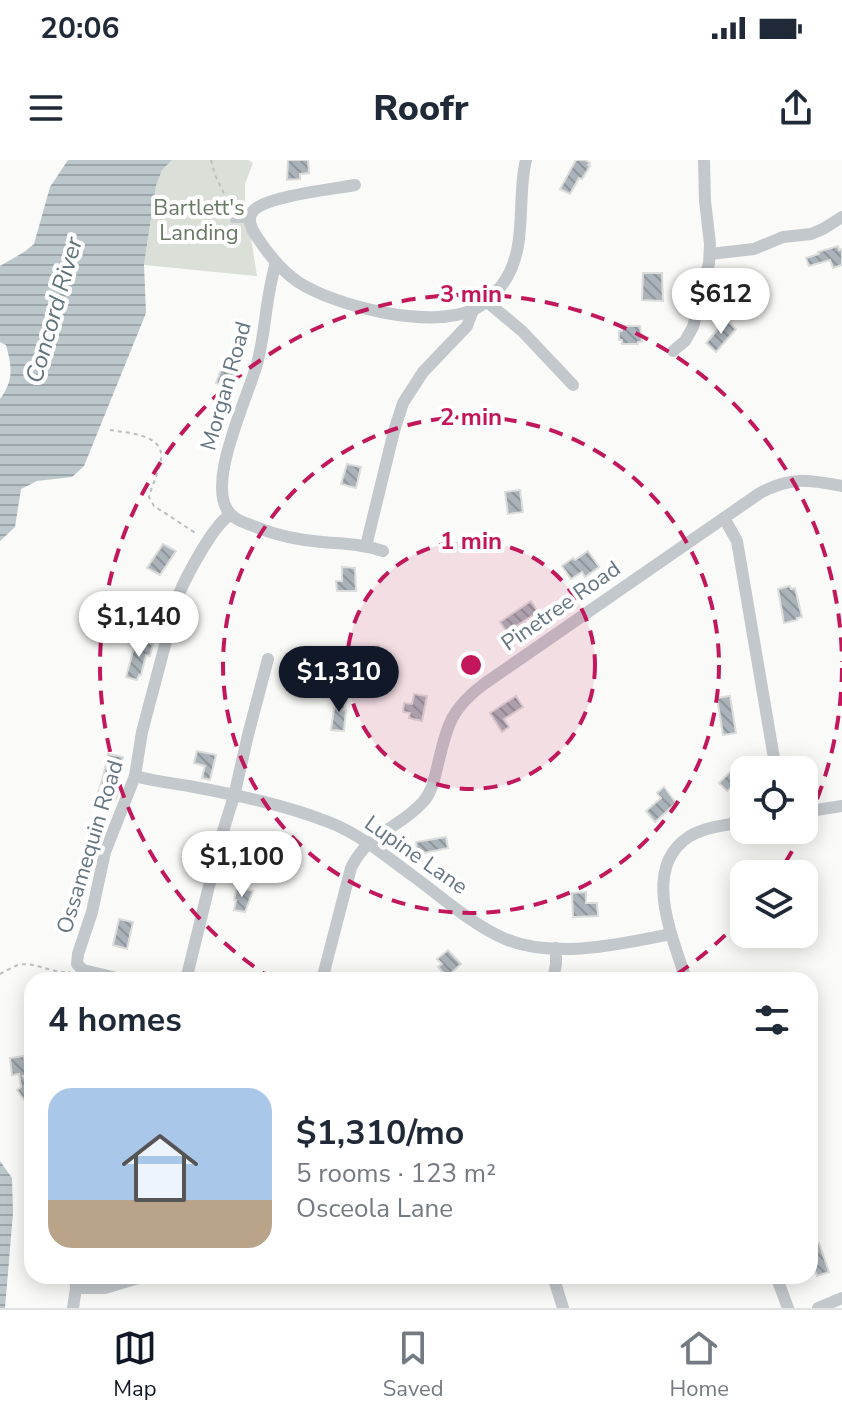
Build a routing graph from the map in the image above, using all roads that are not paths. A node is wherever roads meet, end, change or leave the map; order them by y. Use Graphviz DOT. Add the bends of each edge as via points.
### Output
graph roads {
  1 [pos="526,160"];
  2 [pos="704,160"];
  3 [pos="355,185"];
  4 [pos="842,217"];
  5 [pos="710,254"];
  6 [pos="276,263"];
  7 [pos="486,301"];
  8 [pos="473,310"];
  9 [pos="673,351"];
  10 [pos="573,385"];
  11 [pos="842,486"];
  12 [pos="230,515"];
  13 [pos="724,518"];
  14 [pos="366,546"];
  15 [pos="383,551"];
  16 [pos="268,659"];
  17 [pos="774,756"];
  18 [pos="135,776"];
  19 [pos="234,796"];
  20 [pos="842,806"];
  21 [pos="818,810"];
  22 [pos="730,825"];
  23 [pos="368,843"];
  24 [pos="671,934"];
  25 [pos="556,948"];
  26 [pos="91,972"];
  27 [pos="188,972"];
  28 [pos="324,972"];
  29 [pos="554,972"];
  30 [pos="683,972"];
  31 [pos="76,1284"];
  32 [pos="86,1284"];
  33 [pos="118,1284"];
  34 [pos="556,1284"];
  35 [pos="779,1284"];
  36 [pos="842,1298"];
  37 [pos="73,1308"];
  38 [pos="563,1308"];
  39 [pos="788,1308"];
  40 [pos="818,1308"];
  1 -- 7 [label="street" via="515,254 502,284"];
  2 -- 5 [label="street"];
  3 -- 6 [label="street" via="286,198 257,207 243,218"];
  4 -- 5 [label="street" via="811,234"];
  5 -- 9 [label="street" via="693,327"];
  6 -- 8 [label="street" via="311,289 372,311 427,316"];
  6 -- 12 [label="street, Morgan Road" via="257,366 224,463 223,498"];
  7 -- 8 [label="street"];
  7 -- 10 [label="street"];
  8 -- 14 [label="street" via="467,326 423,372 403,403"];
  11 -- 13 [label="street, Pinetree Road" via="803,480 781,483"];
  12 -- 14 [label="street" via="290,538"];
  12 -- 18 [label="street, Ossamequin Road" via="208,541 175,605"];
  13 -- 17 [label="street" via="737,541"];
  13 -- 23 [label="street, Pinetree Road" via="467,697 449,721 433,784 423,802"];
  14 -- 15 [label="street"];
  16 -- 19 [label="street"];
  18 -- 19 [label="street, Lupine Lane"];
  18 -- 26 [label="street, Ossamequin Road" via="109,840 78,954 77,964"];
  19 -- 23 [label="street, Lupine Lane" via="317,818"];
  19 -- 27 [label="street"];
  20 -- 21 [label="street"];
  22 -- 24 [label="street" via="699,832 671,853 663,887"];
  23 -- 25 [label="street, Lupine Lane" via="490,931 516,943"];
  23 -- 28 [label="street" via="351,868"];
  24 -- 25 [label="street, Lupine Lane"];
  24 -- 30 [label="street"];
  25 -- 29 [label="street"];
  31 -- 37 [label="street"];
  32 -- 33 [label="street"];
  34 -- 38 [label="street"];
  35 -- 39 [label="street"];
  36 -- 40 [label="street"];
}
